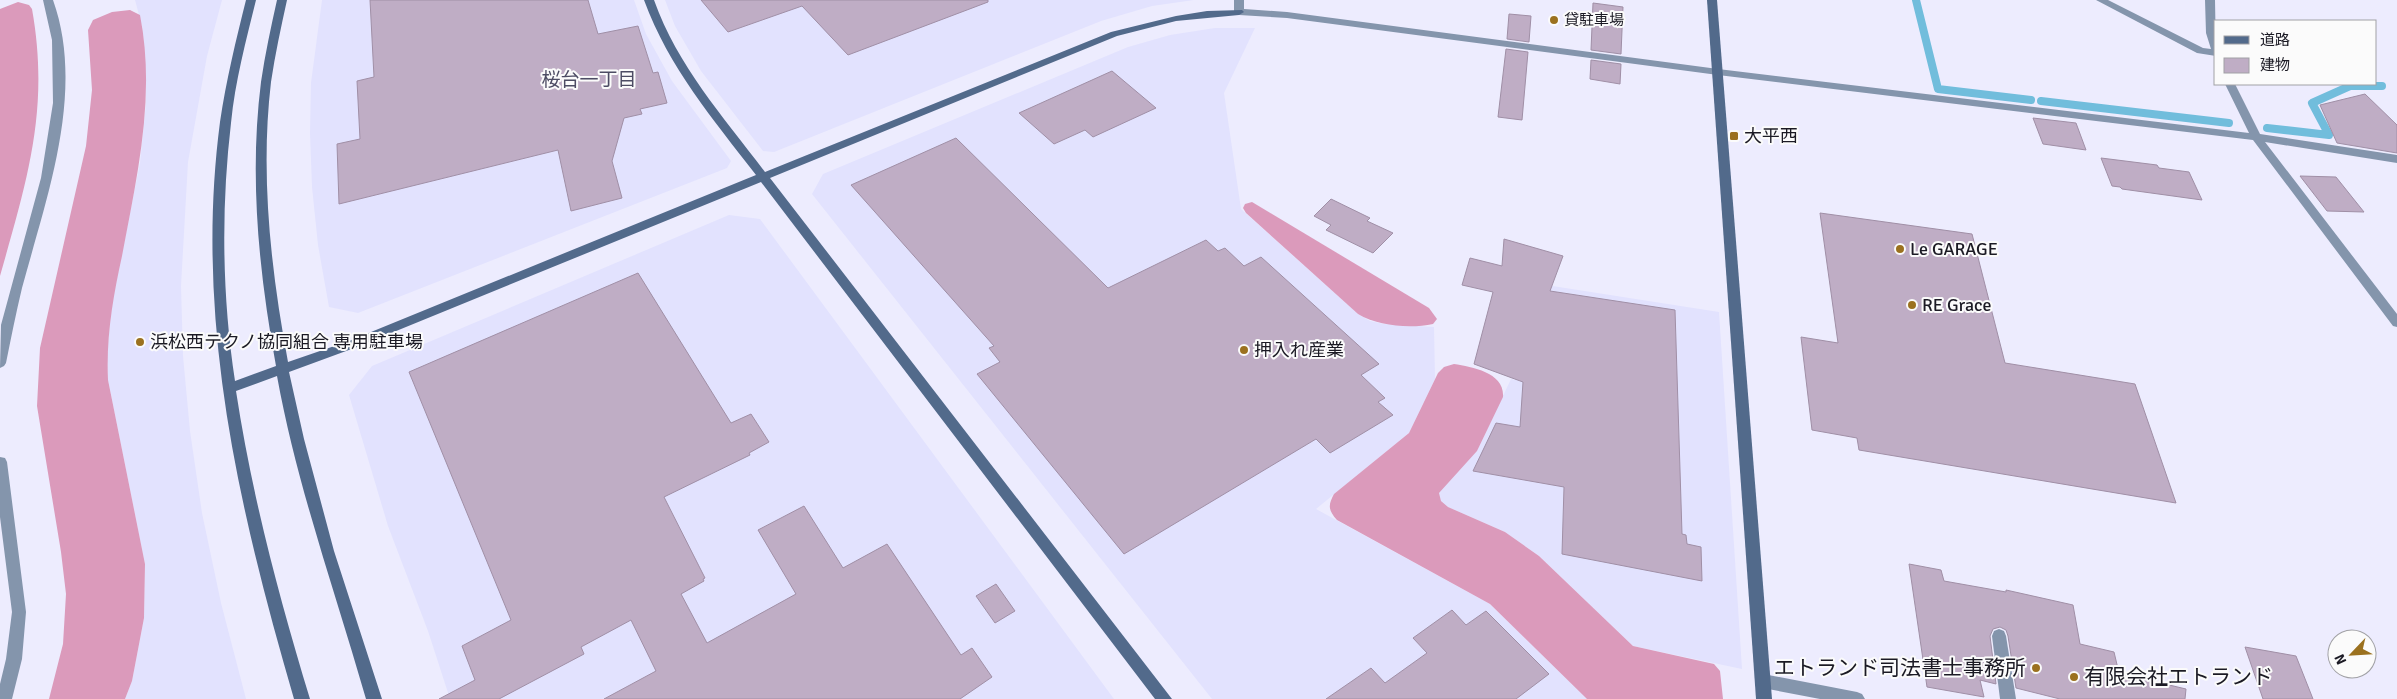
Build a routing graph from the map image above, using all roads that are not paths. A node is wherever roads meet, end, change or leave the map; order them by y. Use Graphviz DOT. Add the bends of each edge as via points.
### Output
graph roads {
  1 [pos="48,0"];
  2 [pos="251,0"];
  3 [pos="282,0"];
  4 [pos="650,0"];
  5 [pos="1239,0"];
  6 [pos="1712,0"];
  7 [pos="2101,0"];
  8 [pos="2210,0"];
  9 [pos="1239,12"];
  10 [pos="2214,44"];
  11 [pos="2214,52"];
  12 [pos="1718,72"];
  13 [pos="2230,85"];
  14 [pos="2256,137"];
  15 [pos="2397,159"];
  16 [pos="763,177"];
  17 [pos="2397,323"];
  18 [pos="0,363"];
  19 [pos="283,369"];
  20 [pos="230,388"];
  21 [pos="0,462"];
  22 [pos="1999,636"];
  23 [pos="1763,681"];
  24 [pos="4,699"];
  25 [pos="302,699"];
  26 [pos="374,699"];
  27 [pos="1164,699"];
  28 [pos="1764,699"];
  29 [pos="1857,699"];
  30 [pos="2008,699"];
  1 -- 18 [label="street" via="58,50 56,125 45,184"];
  2 -- 20 [label="street" via="239,50 223,154 220,274"];
  3 -- 19 [label="street" via="265,92 262,172 266,261"];
  4 -- 16 [label="street" via="660,30 686,76"];
  5 -- 9 [label="street"];
  6 -- 12 [label="street"];
  7 -- 11 [label="street" via="2201,51"];
  8 -- 10 [label="street"];
  9 -- 12 [label="street" via="1287,15"];
  9 -- 16 [label="street" via="1186,16 1114,34"];
  12 -- 14 [label="street"];
  12 -- 23 [label="street"];
  13 -- 14 [label="street"];
  14 -- 15 [label="street"];
  14 -- 17 [label="street"];
  16 -- 19 [label="street" via="353,344"];
  16 -- 27 [label="street"];
  19 -- 20 [label="street"];
  19 -- 26 [label="street" via="304,472"];
  20 -- 25 [label="street" via="247,495"];
  21 -- 24 [label="street" via="19,612 14,659"];
  22 -- 30 [label="street"];
  23 -- 28 [label="street"];
  23 -- 29 [label="street"];
}
